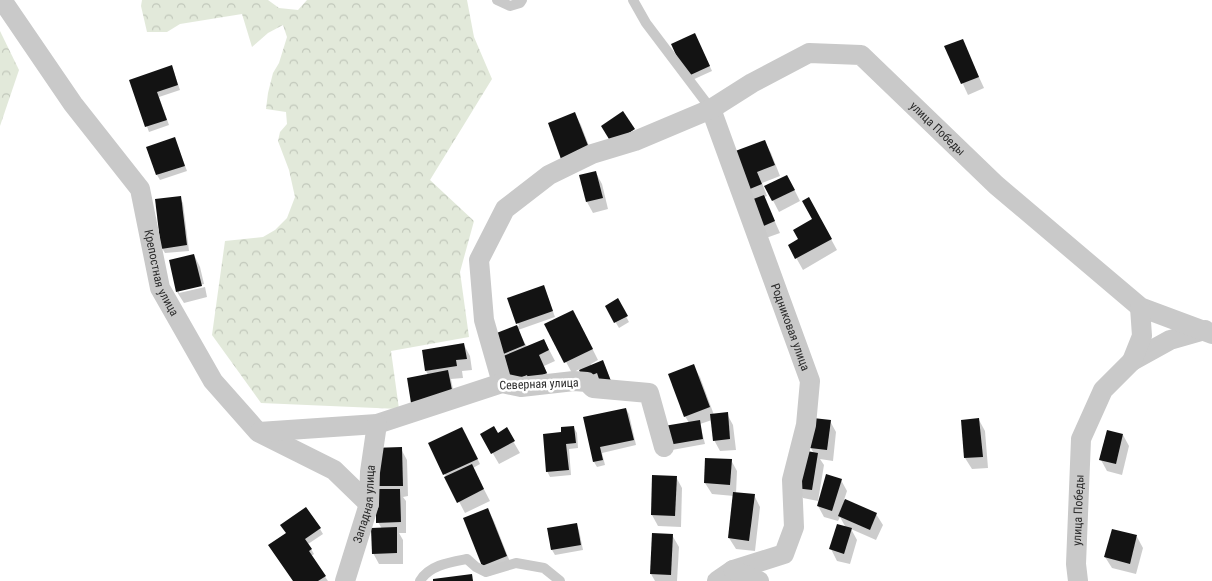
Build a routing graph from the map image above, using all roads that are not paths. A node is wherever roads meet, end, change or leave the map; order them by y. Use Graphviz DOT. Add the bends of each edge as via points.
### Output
graph roads {
  1 [pos="2,0"];
  2 [pos="497,0"];
  3 [pos="522,0"];
  4 [pos="633,0"];
  5 [pos="711,109"];
  6 [pos="1140,307"];
  7 [pos="1209,333"];
  8 [pos="1132,361"];
  9 [pos="502,383"];
  10 [pos="377,424"];
  11 [pos="258,432"];
  12 [pos="664,447"];
  13 [pos="369,504"];
  14 [pos="725,576"];
  15 [pos="345,581"];
  16 [pos="420,581"];
  17 [pos="560,581"];
  18 [pos="760,581"];
  19 [pos="1078,581"];
  1 -- 11 [label="street, Крепостная улица" via="73,104 140,189 160,288 213,380"];
  2 -- 3 [label="lane" via="510,6"];
  4 -- 5 [label="lane, Родниковая улица" via="646,24"];
  5 -- 6 [label="street, улица Победы" via="809,53 861,55 996,185"];
  5 -- 9 [label="street" via="635,141 592,154 549,174 505,209 480,260 484,320"];
  5 -- 14 [label="street, Родниковая улица" via="810,382 806,425 792,480 794,528 784,554"];
  6 -- 7 [label="street, улица Победы"];
  6 -- 8 [label="street, улица Победы" via="1142,336"];
  7 -- 8 [label="street" via="1170,340"];
  8 -- 19 [label="street, улица Победы" via="1103,390 1080,439"];
  9 -- 10 [label="street, Северная улица"];
  9 -- 12 [label="street, Северная улица" via="521,387 587,382 593,388 649,393"];
  10 -- 11 [label="street, Северная улица"];
  10 -- 13 [label="street, Западная улица"];
  11 -- 13 [label="street, Крепостная улица" via="334,470"];
  13 -- 15 [label="street, Западная улица"];
  14 -- 18 [label="street"];
  16 -- 17 [label="lane" via="446,562 467,559 486,572 516,563 544,568"];
}
